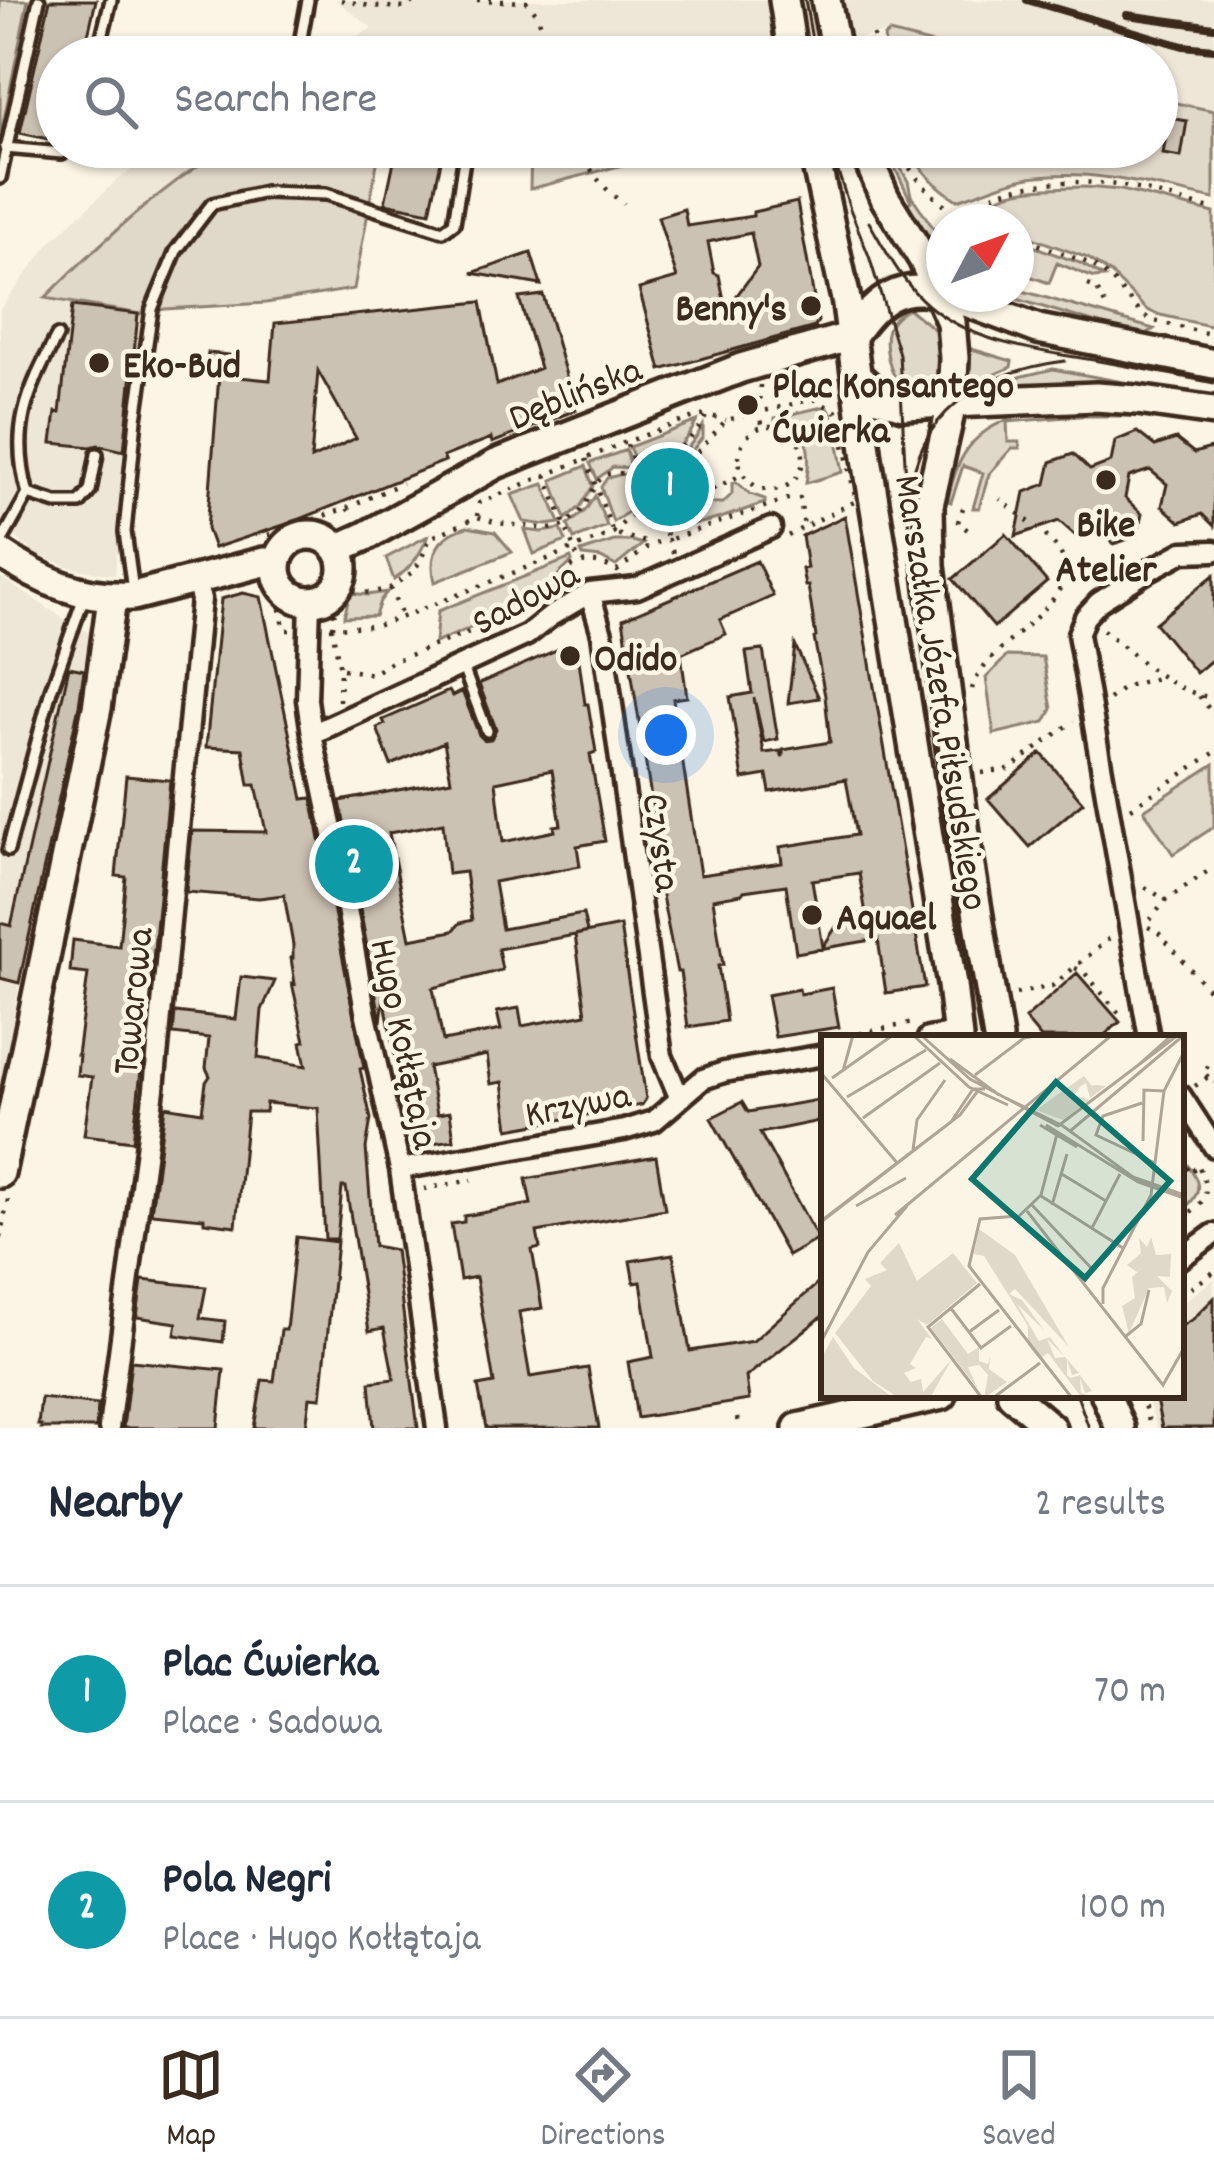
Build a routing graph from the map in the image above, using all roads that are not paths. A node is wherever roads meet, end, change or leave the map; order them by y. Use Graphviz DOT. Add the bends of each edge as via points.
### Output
graph roads {
  1 [pos="39,0"];
  2 [pos="111,0"];
  3 [pos="308,0"];
  4 [pos="787,0"];
  5 [pos="826,0"];
  6 [pos="835,0"];
  7 [pos="102,36"];
  8 [pos="301,36"];
  9 [pos="793,36"];
  10 [pos="835,36"];
  11 [pos="839,36"];
  12 [pos="5,148"];
  13 [pos="36,151"];
  14 [pos="463,168"];
  15 [pos="817,168"];
  16 [pos="871,168"];
  17 [pos="0,178"];
  18 [pos="926,264"];
  19 [pos="926,291"];
  20 [pos="948,312"];
  21 [pos="993,312"];
  22 [pos="57,336"];
  23 [pos="852,336"];
  24 [pos="1214,364"];
  25 [pos="857,376"];
  26 [pos="1008,400"];
  27 [pos="952,404"];
  28 [pos="1214,412"];
  29 [pos="97,454"];
  30 [pos="936,471"];
  31 [pos="28,494"];
  32 [pos="770,528"];
  33 [pos="0,544"];
  34 [pos="337,549"];
  35 [pos="1214,551"];
  36 [pos="0,553"];
  37 [pos="278,563"];
  38 [pos="195,580"];
  39 [pos="590,593"];
  40 [pos="110,596"];
  41 [pos="310,601"];
  42 [pos="462,665"];
  43 [pos="487,731"];
  44 [pos="311,734"];
  45 [pos="8,850"];
  46 [pos="921,1031"];
  47 [pos="1147,1034"];
  48 [pos="958,1035"];
  49 [pos="998,1035"];
  50 [pos="821,1056"];
  51 [pos="10,1080"];
  52 [pos="680,1099"];
  53 [pos="1184,1101"];
  54 [pos="1214,1147"];
  55 [pos="400,1169"];
  56 [pos="0,1173"];
  57 [pos="1214,1234"];
  58 [pos="1184,1256"];
  59 [pos="934,1398"];
  60 [pos="1016,1398"];
  61 [pos="1046,1398"];
  62 [pos="1107,1398"];
  63 [pos="843,1423"];
  64 [pos="109,1428"];
  65 [pos="436,1428"];
  66 [pos="798,1428"];
  67 [pos="1054,1428"];
  68 [pos="1120,1428"];
  1 -- 12 [label="lane"];
  2 -- 7 [label="lane"];
  3 -- 8 [label="lane"];
  4 -- 9 [label="main road"];
  5 -- 10 [label="main road"];
  6 -- 11 [label="main road"];
  12 -- 13 [label="lane"];
  12 -- 17 [label="lane"];
  14 -- 40 [label="lane" via="454,224 443,231 326,194 266,192 212,204 176,251 152,309"];
  15 -- 23 [label="main road, Marszałka Józefa Piłsudskiego"];
  16 -- 18 [label="main road"];
  19 -- 23 [label="main road" via="898,292"];
  20 -- 27 [label="main road"];
  21 -- 24 [label="main road" via="1038,329"];
  22 -- 31 [label="lane" via="29,392 19,437"];
  23 -- 25 [label="main road, Marszałka Józefa Piłsudskiego"];
  23 -- 34 [label="main road, Dęblińska" via="742,368 496,464"];
  25 -- 27 [label="main road" via="889,401"];
  25 -- 48 [label="main road, Marszałka Józefa Piłsudskiego"];
  26 -- 27 [label="main road"];
  26 -- 28 [label="main road" via="1096,397"];
  26 -- 30 [label="main road" via="970,425"];
  27 -- 30 [label="main road, Marszałka Józefa Piłsudskiego"];
  29 -- 31 [label="lane" via="80,503"];
  30 -- 49 [label="main road, Marszałka Józefa Piłsudskiego" via="930,566"];
  31 -- 33 [label="lane"];
  32 -- 39 [label="street, Sadowa" via="637,588"];
  34 -- 37 [label="main road" via="302,536"];
  34 -- 41 [label="main road" via="340,580"];
  35 -- 47 [label="street" via="1183,552 1099,602 1080,625"];
  36 -- 40 [label="main road" via="28,572"];
  37 -- 38 [label="main road"];
  37 -- 41 [label="main road" via="285,589"];
  38 -- 40 [label="main road"];
  38 -- 64 [label="street, Towarowa" via="201,599 154,1089"];
  39 -- 42 [label="street, Sadowa"];
  39 -- 52 [label="street, Czysta" via="662,1056"];
  40 -- 45 [label="lane" via="51,690"];
  40 -- 51 [label="main road" via="97,708"];
  41 -- 44 [label="street, Hugo Kołłątaja"];
  42 -- 43 [label="lane"];
  42 -- 44 [label="street, Sadowa"];
  44 -- 55 [label="street, Hugo Kołłątaja"];
  46 -- 48 [label="street"];
  50 -- 52 [label="street, Krzywa" via="724,1072"];
  51 -- 56 [label="main road"];
  52 -- 55 [label="street, Krzywa" via="655,1120 624,1130"];
  53 -- 54 [label="street"];
  55 -- 65 [label="street, Hugo Kołłątaja"];
  57 -- 58 [label="street"];
  59 -- 63 [label="main road"];
  60 -- 67 [label="main road"];
  61 -- 67 [label="main road"];
  62 -- 68 [label="main road"];
  63 -- 66 [label="main road"];
}
